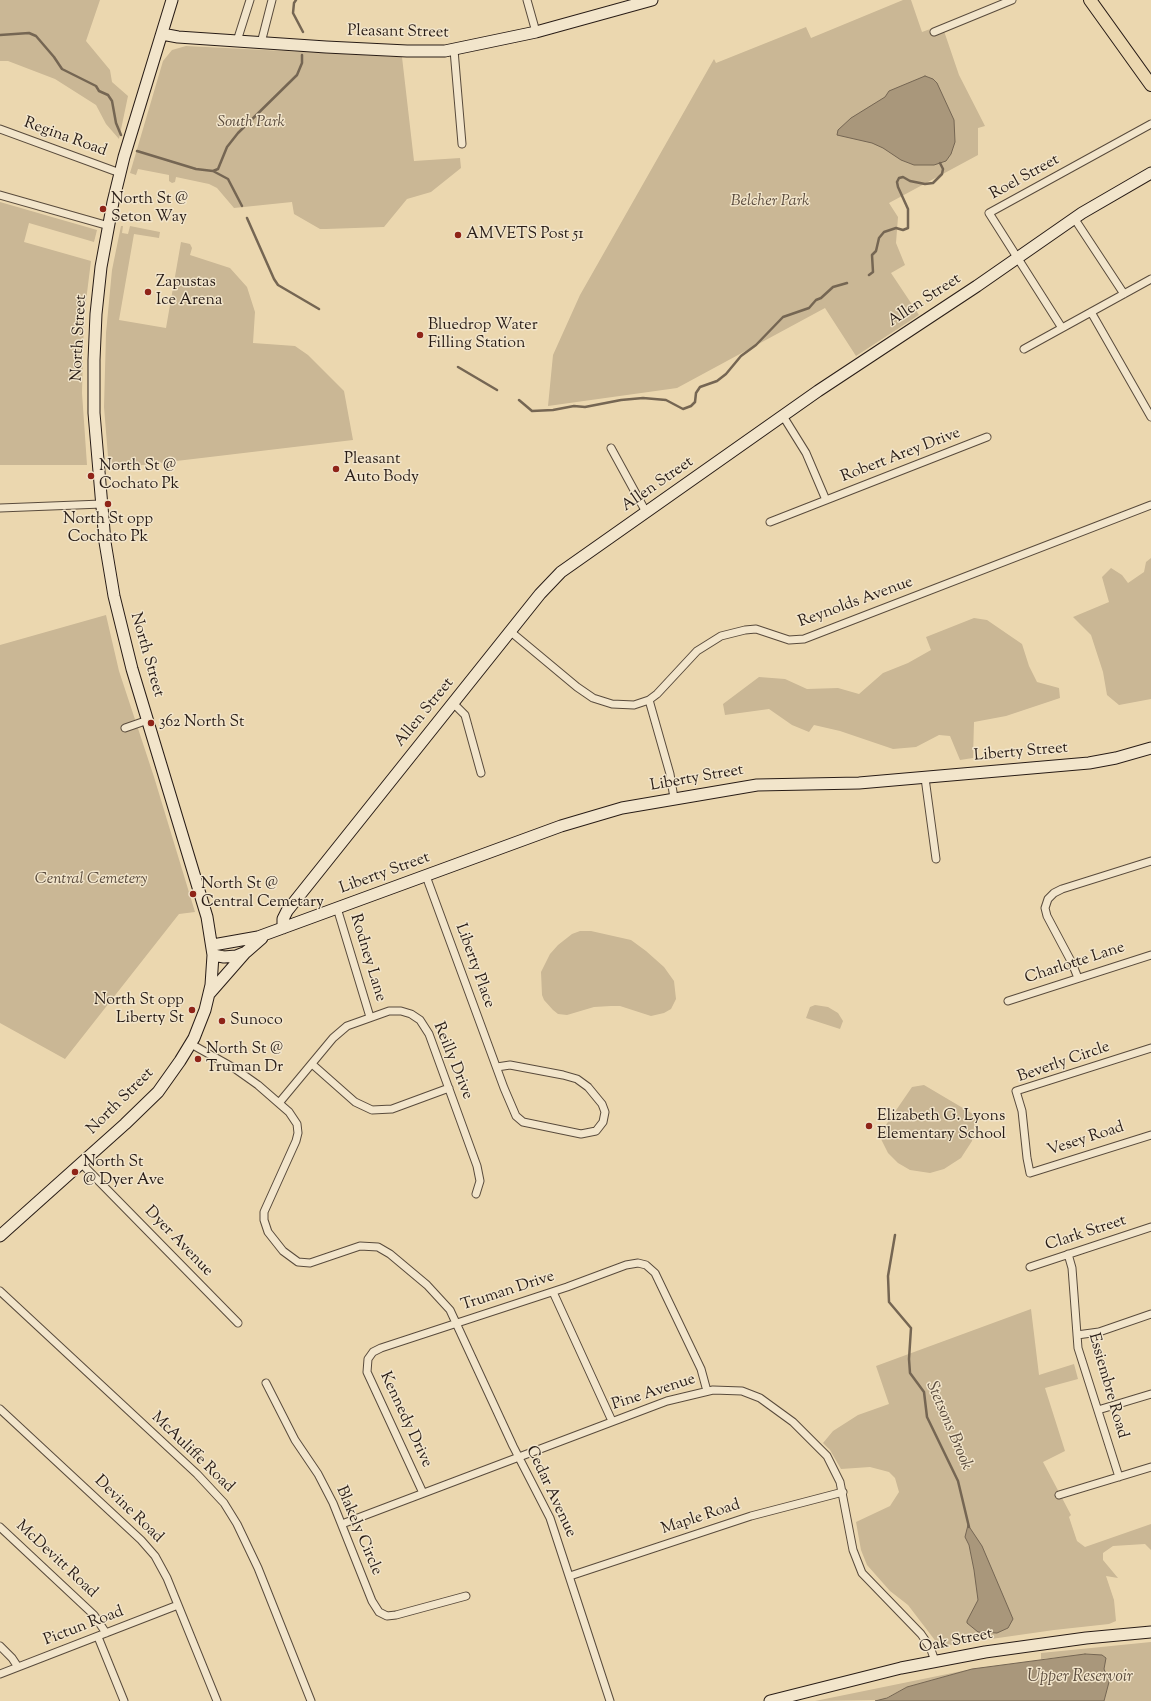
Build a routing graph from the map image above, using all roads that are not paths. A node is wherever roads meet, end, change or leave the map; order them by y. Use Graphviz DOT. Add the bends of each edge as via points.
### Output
graph roads {
  1 [pos="172,0"];
  2 [pos="250,0"];
  3 [pos="272,0"];
  4 [pos="528,0"];
  5 [pos="652,0"];
  6 [pos="1012,0"];
  7 [pos="1090,0"];
  8 [pos="536,32"];
  9 [pos="934,32"];
  10 [pos="162,34"];
  11 [pos="237,41"];
  12 [pos="262,43"];
  13 [pos="454,50"];
  14 [pos="1151,85"];
  15 [pos="1151,124"];
  16 [pos="0,129"];
  17 [pos="462,144"];
  18 [pos="1151,172"];
  19 [pos="120,173"];
  20 [pos="0,195"];
  21 [pos="1074,218"];
  22 [pos="109,226"];
  23 [pos="1018,259"];
  24 [pos="1151,279"];
  25 [pos="1124,294"];
  26 [pos="1091,312"];
  27 [pos="1062,328"];
  28 [pos="1024,349"];
  29 [pos="783,416"];
  30 [pos="1151,417"];
  31 [pos="987,437"];
  32 [pos="610,448"];
  33 [pos="826,500"];
  34 [pos="102,504"];
  35 [pos="1151,505"];
  36 [pos="0,508"];
  37 [pos="646,512"];
  38 [pos="770,522"];
  39 [pos="511,632"];
  40 [pos="648,700"];
  41 [pos="453,703"];
  42 [pos="148,720"];
  43 [pos="125,728"];
  44 [pos="1151,748"];
  45 [pos="481,773"];
  46 [pos="925,778"];
  47 [pos="674,798"];
  48 [pos="936,859"];
  49 [pos="1151,861"];
  50 [pos="426,876"];
  51 [pos="337,908"];
  52 [pos="283,928"];
  53 [pos="267,934"];
  54 [pos="213,950"];
  55 [pos="246,952"];
  56 [pos="1151,955"];
  57 [pos="1078,978"];
  58 [pos="210,993"];
  59 [pos="1008,1001"];
  60 [pos="370,1016"];
  61 [pos="191,1044"];
  62 [pos="1151,1048"];
  63 [pos="312,1064"];
  64 [pos="497,1067"];
  65 [pos="449,1088"];
  66 [pos="279,1103"];
  67 [pos="1151,1134"];
  68 [pos="81,1163"];
  69 [pos="1030,1173"];
  70 [pos="476,1194"];
  71 [pos="1151,1227"];
  72 [pos="0,1236"];
  73 [pos="1068,1254"];
  74 [pos="1030,1267"];
  75 [pos="0,1291"];
  76 [pos="553,1292"];
  77 [pos="1151,1314"];
  78 [pos="238,1323"];
  79 [pos="457,1323"];
  80 [pos="1077,1335"];
  81 [pos="266,1383"];
  82 [pos="707,1391"];
  83 [pos="1151,1394"];
  84 [pos="0,1409"];
  85 [pos="1098,1410"];
  86 [pos="612,1421"];
  87 [pos="519,1457"];
  88 [pos="1151,1467"];
  89 [pos="1119,1477"];
  90 [pos="843,1492"];
  91 [pos="423,1494"];
  92 [pos="1059,1495"];
  93 [pos="342,1524"];
  94 [pos="0,1527"];
  95 [pos="570,1576"];
  96 [pos="466,1596"];
  97 [pos="178,1605"];
  98 [pos="1151,1632"];
  99 [pos="106,1633"];
  100 [pos="98,1637"];
  101 [pos="0,1646"];
  102 [pos="935,1662"];
  103 [pos="18,1667"];
  104 [pos="0,1674"];
  105 [pos="124,1701"];
  106 [pos="217,1701"];
  107 [pos="311,1701"];
  108 [pos="610,1701"];
  109 [pos="770,1701"];
  1 -- 10 [label="main road, North Street"];
  2 -- 11 [label="street"];
  3 -- 12 [label="street"];
  4 -- 8 [label="street"];
  5 -- 8 [label="main road, Pleasant Street"];
  6 -- 9 [label="street"];
  7 -- 14 [label="main road"];
  8 -- 13 [label="main road, Pleasant Street"];
  10 -- 11 [label="main road, Pleasant Street"];
  10 -- 19 [label="main road, North Street"];
  11 -- 12 [label="main road, Pleasant Street"];
  12 -- 13 [label="main road, Pleasant Street" via="407,51"];
  13 -- 17 [label="street"];
  15 -- 23 [label="street, Roel Street" via="989,213"];
  16 -- 19 [label="street, Regina Road"];
  18 -- 21 [label="main road, Allen Street"];
  19 -- 22 [label="main road, North Street"];
  20 -- 22 [label="street"];
  21 -- 23 [label="main road, Allen Street"];
  21 -- 25 [label="street"];
  22 -- 34 [label="main road, North Street" via="99,290 94,360 94,419"];
  23 -- 27 [label="street, Roel Street"];
  23 -- 29 [label="main road, Allen Street"];
  24 -- 25 [label="street"];
  25 -- 26 [label="street"];
  26 -- 27 [label="street"];
  26 -- 30 [label="street"];
  27 -- 28 [label="street"];
  29 -- 33 [label="street, Robert Arey Drive" via="806,453"];
  29 -- 37 [label="main road, Allen Street"];
  31 -- 33 [label="street, Robert Arey Drive"];
  32 -- 37 [label="street"];
  33 -- 38 [label="street, Robert Arey Drive"];
  34 -- 36 [label="street"];
  34 -- 42 [label="main road, North Street" via="108,565 116,608"];
  35 -- 40 [label="street, Reynolds Avenue" via="804,639 789,640 756,629 721,636 697,651 661,691"];
  37 -- 39 [label="main road, Allen Street" via="556,576"];
  39 -- 40 [label="street, Reynolds Avenue" via="577,687 599,701 629,705"];
  39 -- 41 [label="main road, Allen Street"];
  40 -- 47 [label="street"];
  41 -- 45 [label="street" via="465,715"];
  41 -- 52 [label="main road, Allen Street" via="287,911 283,919"];
  42 -- 43 [label="street"];
  42 -- 54 [label="main road, North Street" via="205,907"];
  44 -- 46 [label="main road, Liberty Street" via="1089,763"];
  46 -- 47 [label="main road, Liberty Street" via="837,785 757,785"];
  46 -- 48 [label="street"];
  47 -- 50 [label="main road, Liberty Street" via="581,819"];
  49 -- 57 [label="street" via="1062,889 1048,899 1047,916"];
  50 -- 51 [label="main road, Liberty Street"];
  50 -- 64 [label="street, Liberty Place"];
  51 -- 52 [label="main road, Liberty Street"];
  51 -- 60 [label="street, Rodney Lane"];
  52 -- 53 [label="main road, Liberty Street"];
  53 -- 54 [label="main road, Liberty Street"];
  53 -- 55 [label="main road, Liberty Street"];
  54 -- 55 [label="main road, Liberty Street" via="232,957"];
  54 -- 58 [label="main road, North Street"];
  55 -- 58 [label="main road"];
  56 -- 57 [label="street, Charlotte Lane"];
  57 -- 59 [label="street, Charlotte Lane"];
  58 -- 61 [label="main road, North Street"];
  60 -- 63 [label="street, Reilly Drive" via="342,1030"];
  60 -- 65 [label="street, Reilly Drive" via="401,1010 420,1020 429,1034"];
  61 -- 66 [label="street, Truman Drive" via="238,1071"];
  61 -- 68 [label="main road, North Street" via="158,1092"];
  62 -- 69 [label="street, Beverly Circle" via="1016,1091 1022,1112"];
  63 -- 65 [label="street" via="355,1102 372,1110 387,1110"];
  63 -- 66 [label="street, Reilly Drive"];
  64 -- 64 [label="street, Liberty Place" via="520,1121 585,1135 596,1132 603,1122 605,1112 602,1104 588,1087 577,1079 510,1065"];
  65 -- 70 [label="street, Reilly Drive" via="479,1171 480,1181"];
  66 -- 79 [label="street, Truman Drive" via="293,1116 298,1133 265,1208 265,1224 273,1240 290,1257 306,1263 319,1262 364,1246 382,1248 441,1298"];
  67 -- 69 [label="street, Vesey Road"];
  68 -- 72 [label="main road, North Street"];
  68 -- 78 [label="street, Dyer Avenue"];
  71 -- 73 [label="street, Clark Street"];
  73 -- 74 [label="street, Clark Street"];
  73 -- 80 [label="street, Essiembre Road" via="1072,1268"];
  75 -- 107 [label="street, McAuliffe Road" via="197,1474 224,1503 238,1524 250,1550"];
  76 -- 79 [label="street, Truman Drive"];
  76 -- 82 [label="street, Truman Drive" via="630,1264 642,1263 650,1267 701,1369"];
  76 -- 86 [label="street"];
  77 -- 80 [label="street" via="1099,1332"];
  79 -- 87 [label="street, Cedar Avenue"];
  79 -- 91 [label="street, Kennedy Drive" via="376,1350 370,1355 367,1363 368,1376"];
  80 -- 85 [label="street, Essiembre Road" via="1081,1358"];
  81 -- 93 [label="street, Blakely Circle" via="295,1440 321,1479"];
  82 -- 86 [label="street, Pine Avenue" via="673,1398"];
  82 -- 90 [label="street, Pine Avenue" via="742,1391 774,1407 822,1450 836,1472"];
  83 -- 85 [label="street"];
  84 -- 97 [label="street, Devine Road" via="146,1545 162,1567"];
  85 -- 89 [label="street, Essiembre Road"];
  86 -- 87 [label="street, Pine Avenue"];
  87 -- 91 [label="street, Pine Avenue"];
  87 -- 95 [label="street, Cedar Avenue" via="550,1518"];
  88 -- 89 [label="street"];
  89 -- 92 [label="street"];
  90 -- 95 [label="street, Maple Road" via="751,1516"];
  90 -- 102 [label="street, Pine Avenue" via="852,1545 862,1572 924,1638"];
  91 -- 93 [label="street, Pine Avenue"];
  93 -- 96 [label="street, Blakely Circle" via="372,1601 376,1609 383,1614 396,1615"];
  94 -- 99 [label="street, McDevitt Road" via="94,1615"];
  95 -- 108 [label="street, Cedar Avenue"];
  97 -- 99 [label="street, Pictun Road"];
  97 -- 106 [label="street, Devine Road"];
  98 -- 102 [label="main road, Oak Street" via="1048,1643"];
  99 -- 100 [label="street, Pictun Road"];
  100 -- 103 [label="street, Pictun Road"];
  100 -- 105 [label="street"];
  101 -- 103 [label="street"];
  102 -- 109 [label="main road, Oak Street"];
  103 -- 104 [label="street, Pictun Road"];
}
